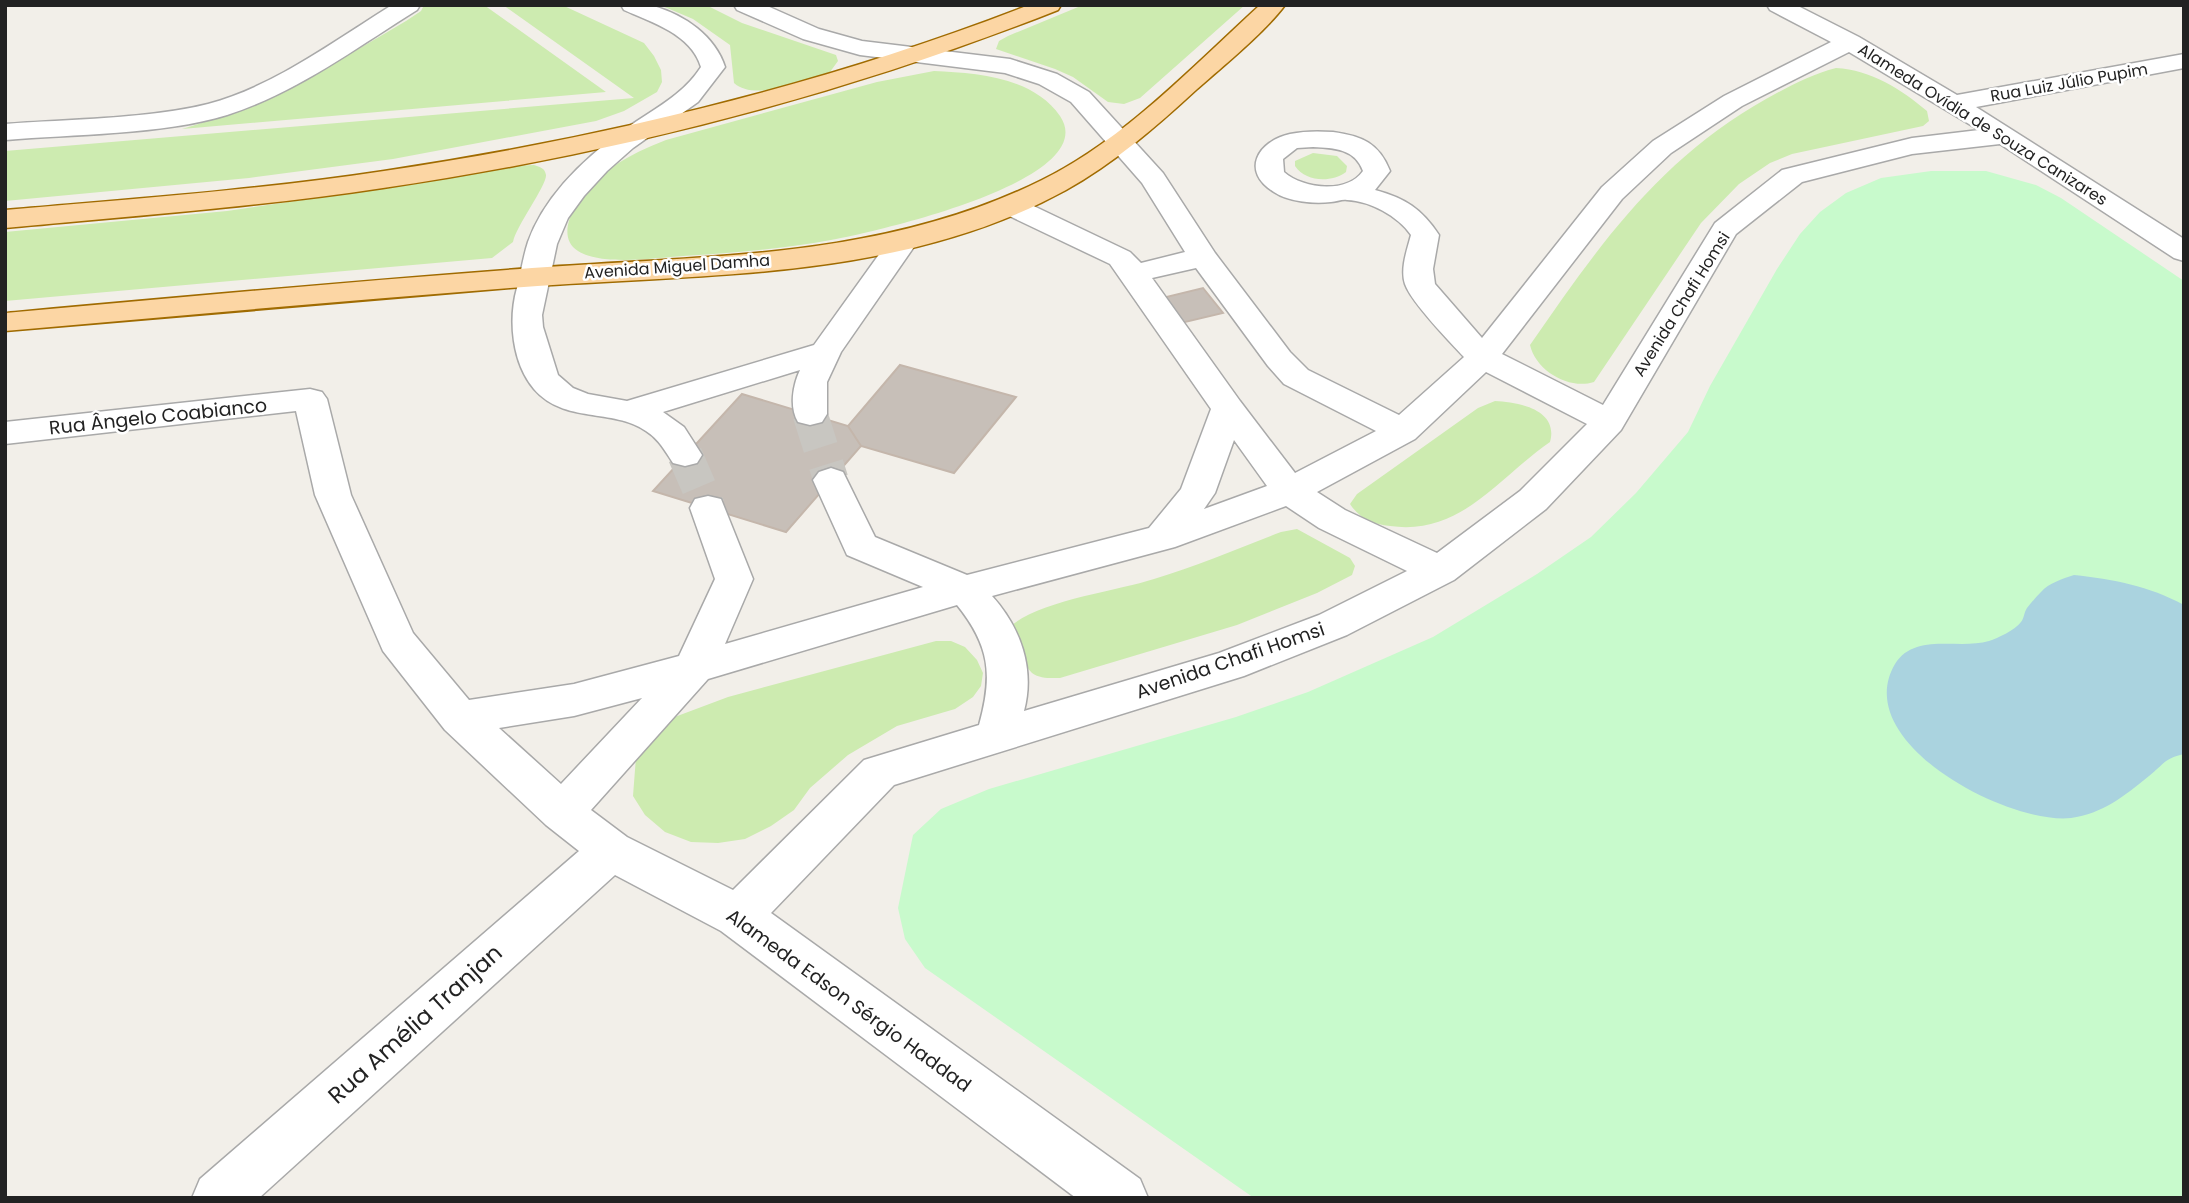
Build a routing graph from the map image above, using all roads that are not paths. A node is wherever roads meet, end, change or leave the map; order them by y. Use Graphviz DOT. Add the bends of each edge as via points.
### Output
graph roads {
  1 [pos="409,5"];
  2 [pos="632,5"];
  3 [pos="745,5"];
  4 [pos="1050,5"];
  5 [pos="1274,5"];
  6 [pos="1778,5"];
  7 [pos="1851,42"];
  8 [pos="919,57"];
  9 [pos="2184,61"];
  10 [pos="1954,103"];
  11 [pos="5,132"];
  12 [pos="638,132"];
  13 [pos="2007,135"];
  14 [pos="1122,142"];
  15 [pos="1369,192"];
  16 [pos="1011,206"];
  17 [pos="5,219"];
  18 [pos="903,241"];
  19 [pos="2184,252"];
  20 [pos="1203,257"];
  21 [pos="1134,274"];
  22 [pos="535,277"];
  23 [pos="5,322"];
  24 [pos="825,352"];
  25 [pos="1483,357"];
  26 [pos="310,399"];
  27 [pos="1228,409"];
  28 [pos="630,411"];
  29 [pos="810,414"];
  30 [pos="1609,422"];
  31 [pos="1402,431"];
  32 [pos="5,433"];
  33 [pos="685,455"];
  34 [pos="831,480"];
  35 [pos="1290,491"];
  36 [pos="708,508"];
  37 [pos="1162,538"];
  38 [pos="1441,569"];
  39 [pos="965,589"];
  40 [pos="694,668"];
  41 [pos="460,718"];
  42 [pos="997,734"];
  43 [pos="562,812"];
  44 [pos="611,851"];
  45 [pos="738,916"];
  46 [pos="219,1198"];
  47 [pos="1121,1198"];
  1 -- 11 [label="street" via="286,81 219,109 179,118"];
  2 -- 12 [label="street" via="697,41 708,51 713,67 704,84 681,105"];
  3 -- 8 [label="street" via="811,34"];
  4 -- 8 [label="main road"];
  5 -- 14 [label="main road, Avenida Miguel Damha"];
  6 -- 7 [label="street, Alameda Ovídia de Souza Canizares"];
  7 -- 10 [label="street, Alameda Ovídia de Souza Canizares"];
  7 -- 25 [label="street" via="1733,101 1662,146 1612,194"];
  8 -- 12 [label="main road"];
  8 -- 14 [label="street" via="1010,66 1048,79 1080,97"];
  9 -- 10 [label="street, Rua Luiz Júlio Pupim"];
  10 -- 13 [label="street, Alameda Ovídia de Souza Canizares"];
  12 -- 17 [label="main road" via="436,171 237,198"];
  12 -- 22 [label="street" via="598,163 566,198 545,236"];
  13 -- 19 [label="street, Alameda Ovídia de Souza Canizares"];
  13 -- 30 [label="street, Avenida Chafi Homsi" via="1912,146 1792,176 1725,229"];
  14 -- 16 [label="main road, Avenida Miguel Damha"];
  14 -- 20 [label="street" via="1153,179"];
  15 -- 25 [label="street" via="1417,220 1426,235 1418,270 1420,285"];
  16 -- 18 [label="main road, Avenida Miguel Damha"];
  16 -- 21 [label="street" via="1120,258"];
  18 -- 22 [label="main road, Avenida Miguel Damha" via="819,255"];
  18 -- 24 [label="street"];
  20 -- 21 [label="street"];
  20 -- 31 [label="street" via="1296,377"];
  21 -- 27 [label="street"];
  22 -- 23 [label="main road, Avenida Miguel Damha"];
  22 -- 28 [label="street" via="525,320 545,382 576,402"];
  24 -- 28 [label="street"];
  24 -- 29 [label="street" via="811,382"];
  25 -- 30 [label="street"];
  25 -- 31 [label="street"];
  26 -- 32 [label="street, Rua Ângelo Coabianco"];
  26 -- 41 [label="street, Alameda Edson Sérgio Haddad" via="333,495 397,641"];
  27 -- 35 [label="street"];
  27 -- 37 [label="street" via="1197,493"];
  28 -- 33 [label="street" via="663,424"];
  30 -- 38 [label="street, Avenida Chafi Homsi" via="1533,500"];
  31 -- 35 [label="street"];
  34 -- 39 [label="street" via="860,546"];
  35 -- 37 [label="street"];
  35 -- 38 [label="street" via="1388,548"];
  36 -- 40 [label="street" via="734,579"];
  37 -- 39 [label="street"];
  38 -- 42 [label="street, Avenida Chafi Homsi" via="1333,625 1243,660"];
  39 -- 40 [label="street"];
  39 -- 42 [label="street" via="990,619 1006,654 1008,693"];
  40 -- 41 [label="street" via="574,700"];
  40 -- 43 [label="street"];
  41 -- 43 [label="street, Alameda Edson Sérgio Haddad"];
  42 -- 45 [label="street, Avenida Chafi Homsi" via="879,772"];
  43 -- 44 [label="street, Alameda Edson Sérgio Haddad"];
  44 -- 45 [label="street, Alameda Edson Sérgio Haddad"];
  44 -- 46 [label="street, Rua Amélia Tranjan"];
  45 -- 47 [label="street, Alameda Edson Sérgio Haddad"];
}
